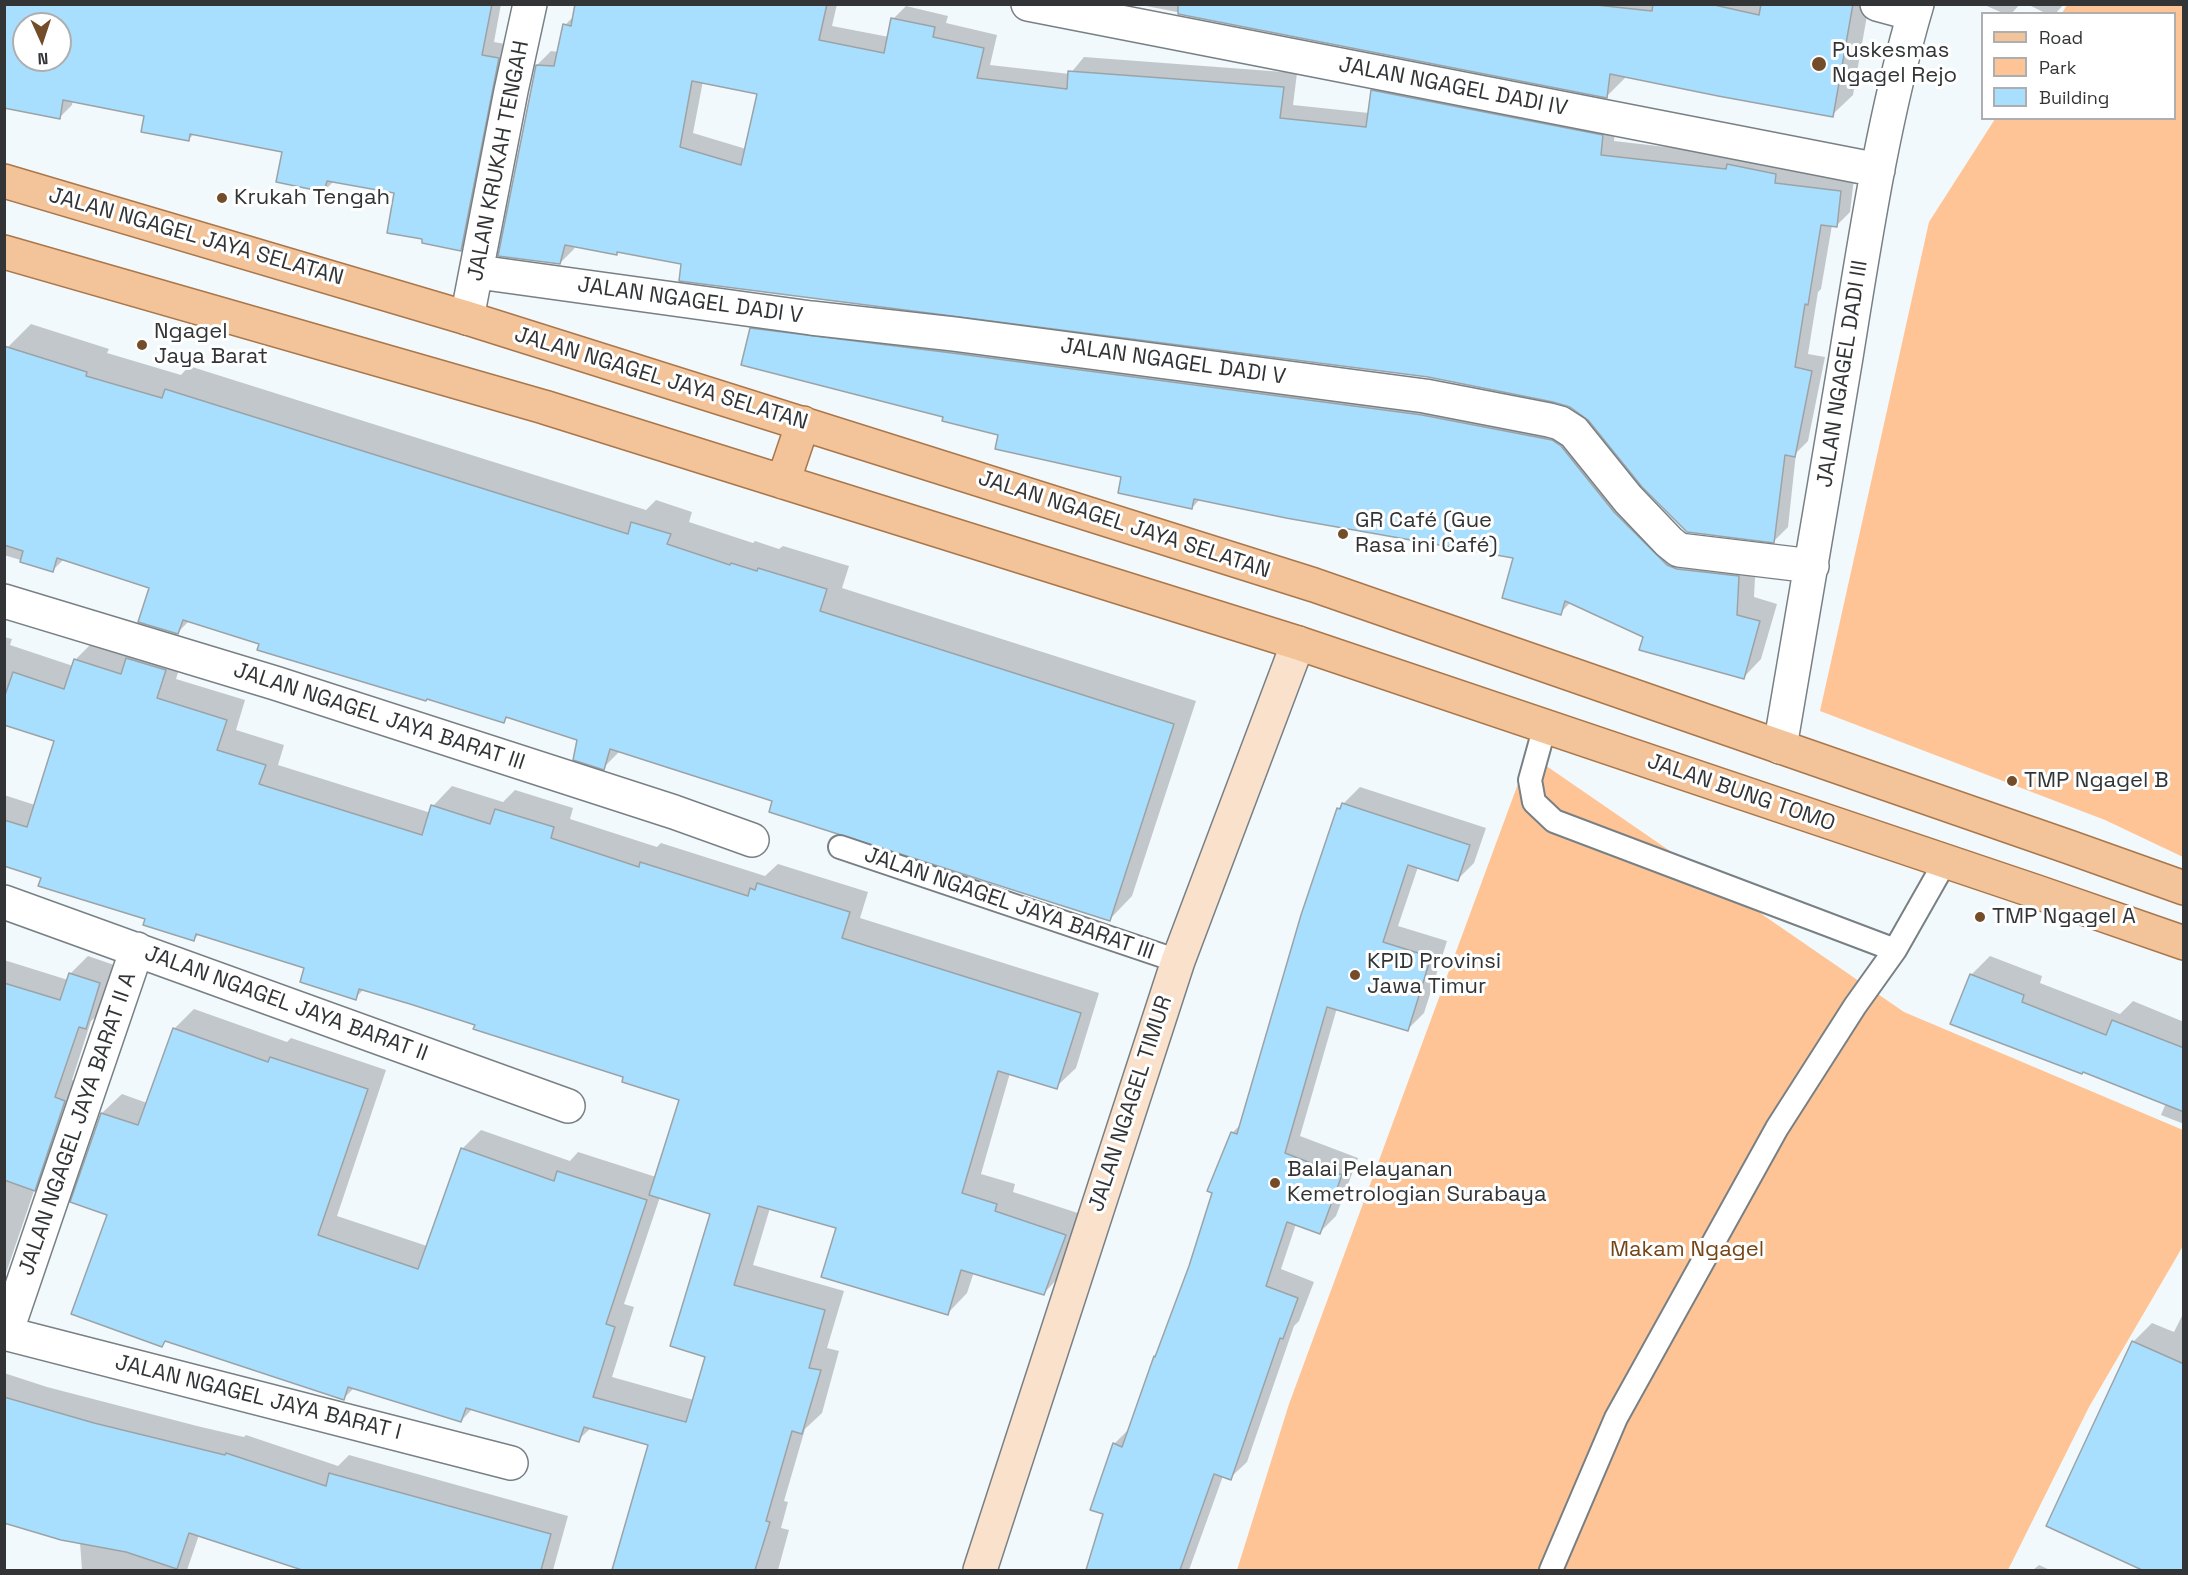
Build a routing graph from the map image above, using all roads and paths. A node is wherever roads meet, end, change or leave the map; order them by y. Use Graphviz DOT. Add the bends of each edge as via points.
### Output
graph roads {
  1 [pos="530,4"];
  2 [pos="1028,4"];
  3 [pos="1877,4"];
  4 [pos="1916,9"];
  5 [pos="1878,170"];
  6 [pos="4,181"];
  7 [pos="4,252"];
  8 [pos="478,272"];
  9 [pos="468,318"];
  10 [pos="803,423"];
  11 [pos="783,482"];
  12 [pos="1812,566"];
  13 [pos="4,601"];
  14 [pos="1298,643"];
  15 [pos="1545,726"];
  16 [pos="1780,747"];
  17 [pos="752,840"];
  18 [pos="840,847"];
  19 [pos="1945,862"];
  20 [pos="2184,888"];
  21 [pos="4,902"];
  22 [pos="2184,943"];
  23 [pos="137,949"];
  24 [pos="1895,950"];
  25 [pos="1178,961"];
  26 [pos="568,1106"];
  27 [pos="5,1333"];
  28 [pos="511,1463"];
  29 [pos="980,1570"];
  30 [pos="1551,1570"];
  1 -- 8 [label="street, JALAN KRUKAH TENGAH"];
  2 -- 5 [label="street, JALAN NGAGEL DADI IV"];
  3 -- 4 [label="street"];
  4 -- 5 [label="street, JALAN NGAGEL DADI III"];
  5 -- 12 [label="street, JALAN NGAGEL DADI III"];
  6 -- 9 [label="main road, JALAN NGAGEL JAYA SELATAN"];
  7 -- 11 [label="main road" via="544,407"];
  8 -- 9 [label="street, JALAN KRUKAH TENGAH"];
  8 -- 12 [label="street, JALAN NGAGEL DADI V" via="1425,396 1549,420 1574,432 1628,499 1679,550"];
  9 -- 10 [label="main road, JALAN NGAGEL JAYA SELATAN"];
  10 -- 11 [label="main road"];
  10 -- 16 [label="main road, JALAN NGAGEL JAYA SELATAN" via="1314,585"];
  11 -- 14 [label="main road"];
  12 -- 16 [label="street, JALAN NGAGEL DADI III"];
  13 -- 17 [label="street, JALAN NGAGEL JAYA BARAT III" via="286,686"];
  14 -- 15 [label="main road, JALAN BUNG TOMO"];
  14 -- 25 [label="street, JALAN NGAGEL TIMUR"];
  15 -- 19 [label="main road, JALAN BUNG TOMO"];
  15 -- 24 [label="lane" via="1530,780 1534,802 1554,821"];
  16 -- 20 [label="main road"];
  18 -- 25 [label="lane, JALAN NGAGEL JAYA BARAT III"];
  19 -- 22 [label="main road, JALAN BUNG TOMO"];
  19 -- 24 [label="lane"];
  21 -- 23 [label="street, JALAN NGAGEL JAYA BARAT II"];
  23 -- 26 [label="street, JALAN NGAGEL JAYA BARAT II"];
  23 -- 27 [label="street, JALAN NGAGEL JAYA BARAT II A"];
  24 -- 30 [label="lane" via="1777,1128 1616,1419"];
  25 -- 29 [label="street, JALAN NGAGEL TIMUR"];
  27 -- 28 [label="street, JALAN NGAGEL JAYA BARAT I"];
}
